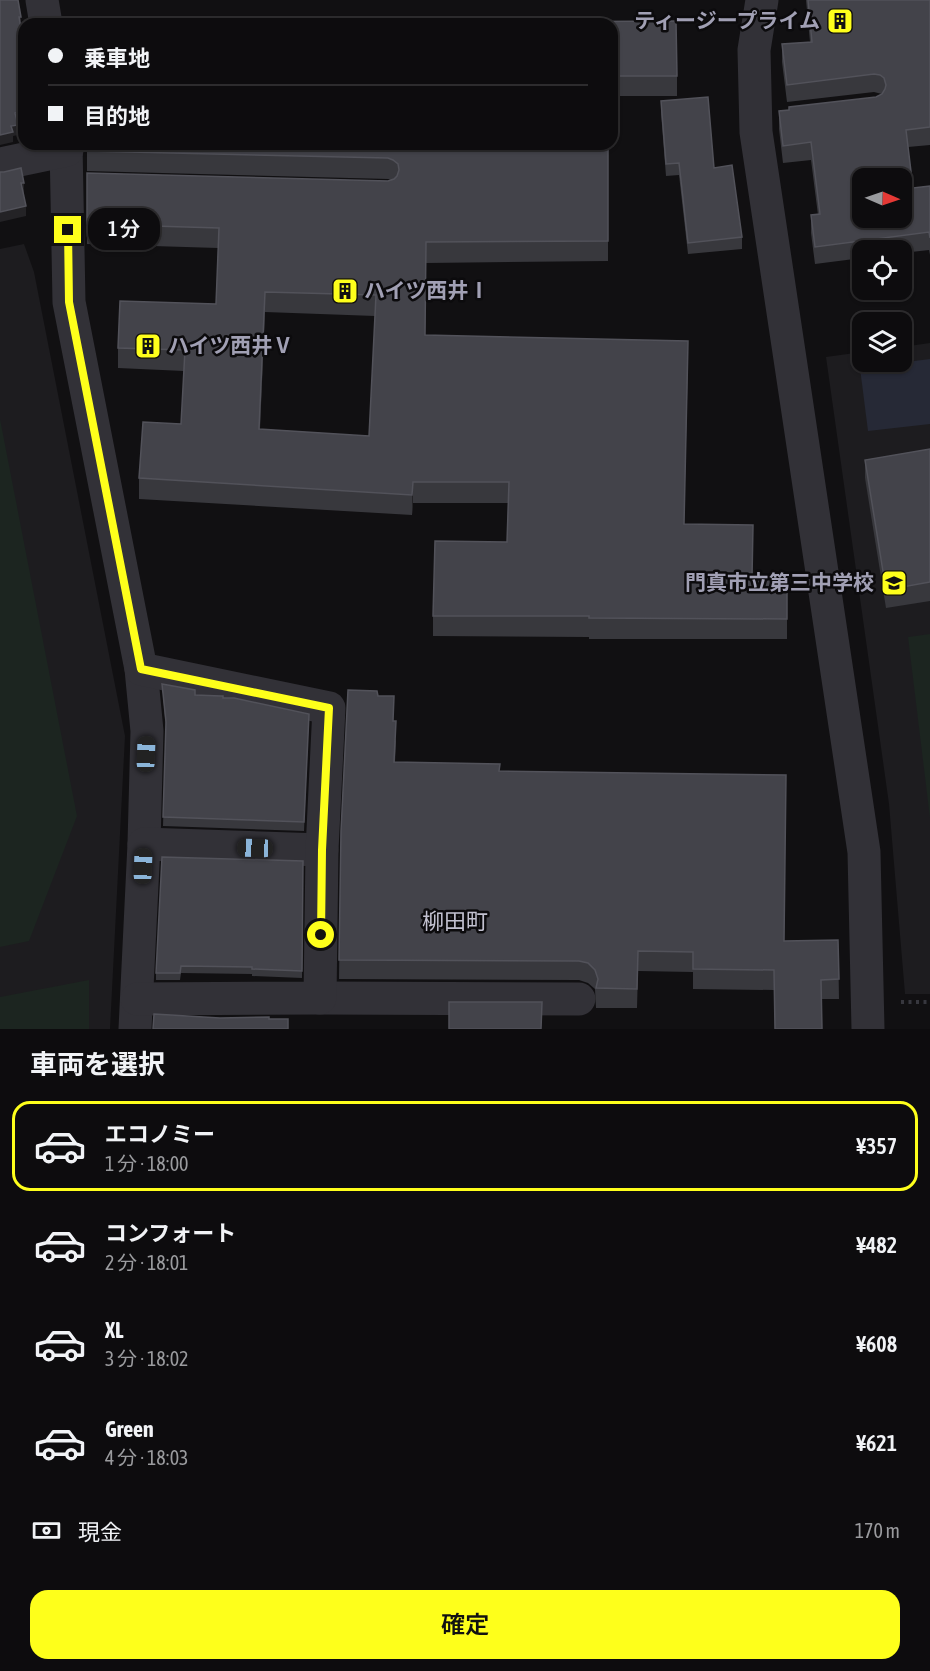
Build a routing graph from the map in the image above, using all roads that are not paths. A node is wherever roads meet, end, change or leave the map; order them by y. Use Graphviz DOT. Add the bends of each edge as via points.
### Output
graph roads {
  1 [pos="42,0"];
  2 [pos="762,0"];
  3 [pos="45,18"];
  4 [pos="55,150"];
  5 [pos="67,150"];
  6 [pos="0,164"];
  7 [pos="141,669"];
  8 [pos="144,844"];
  9 [pos="322,850"];
  10 [pos="320,998"];
  11 [pos="579,999"];
  12 [pos="136,1014"];
  13 [pos="868,1029"];
  1 -- 3 [label="street"];
  2 -- 13 [label="street" via="754,50 756,132 864,852"];
  4 -- 6 [label="street"];
  5 -- 7 [label="street" via="69,302"];
  7 -- 8 [label="street" via="147,731"];
  7 -- 9 [label="street" via="329,708"];
  8 -- 9 [label="street"];
  8 -- 12 [label="street"];
  9 -- 10 [label="street"];
  10 -- 11 [label="street"];
  10 -- 12 [label="street"];
}
